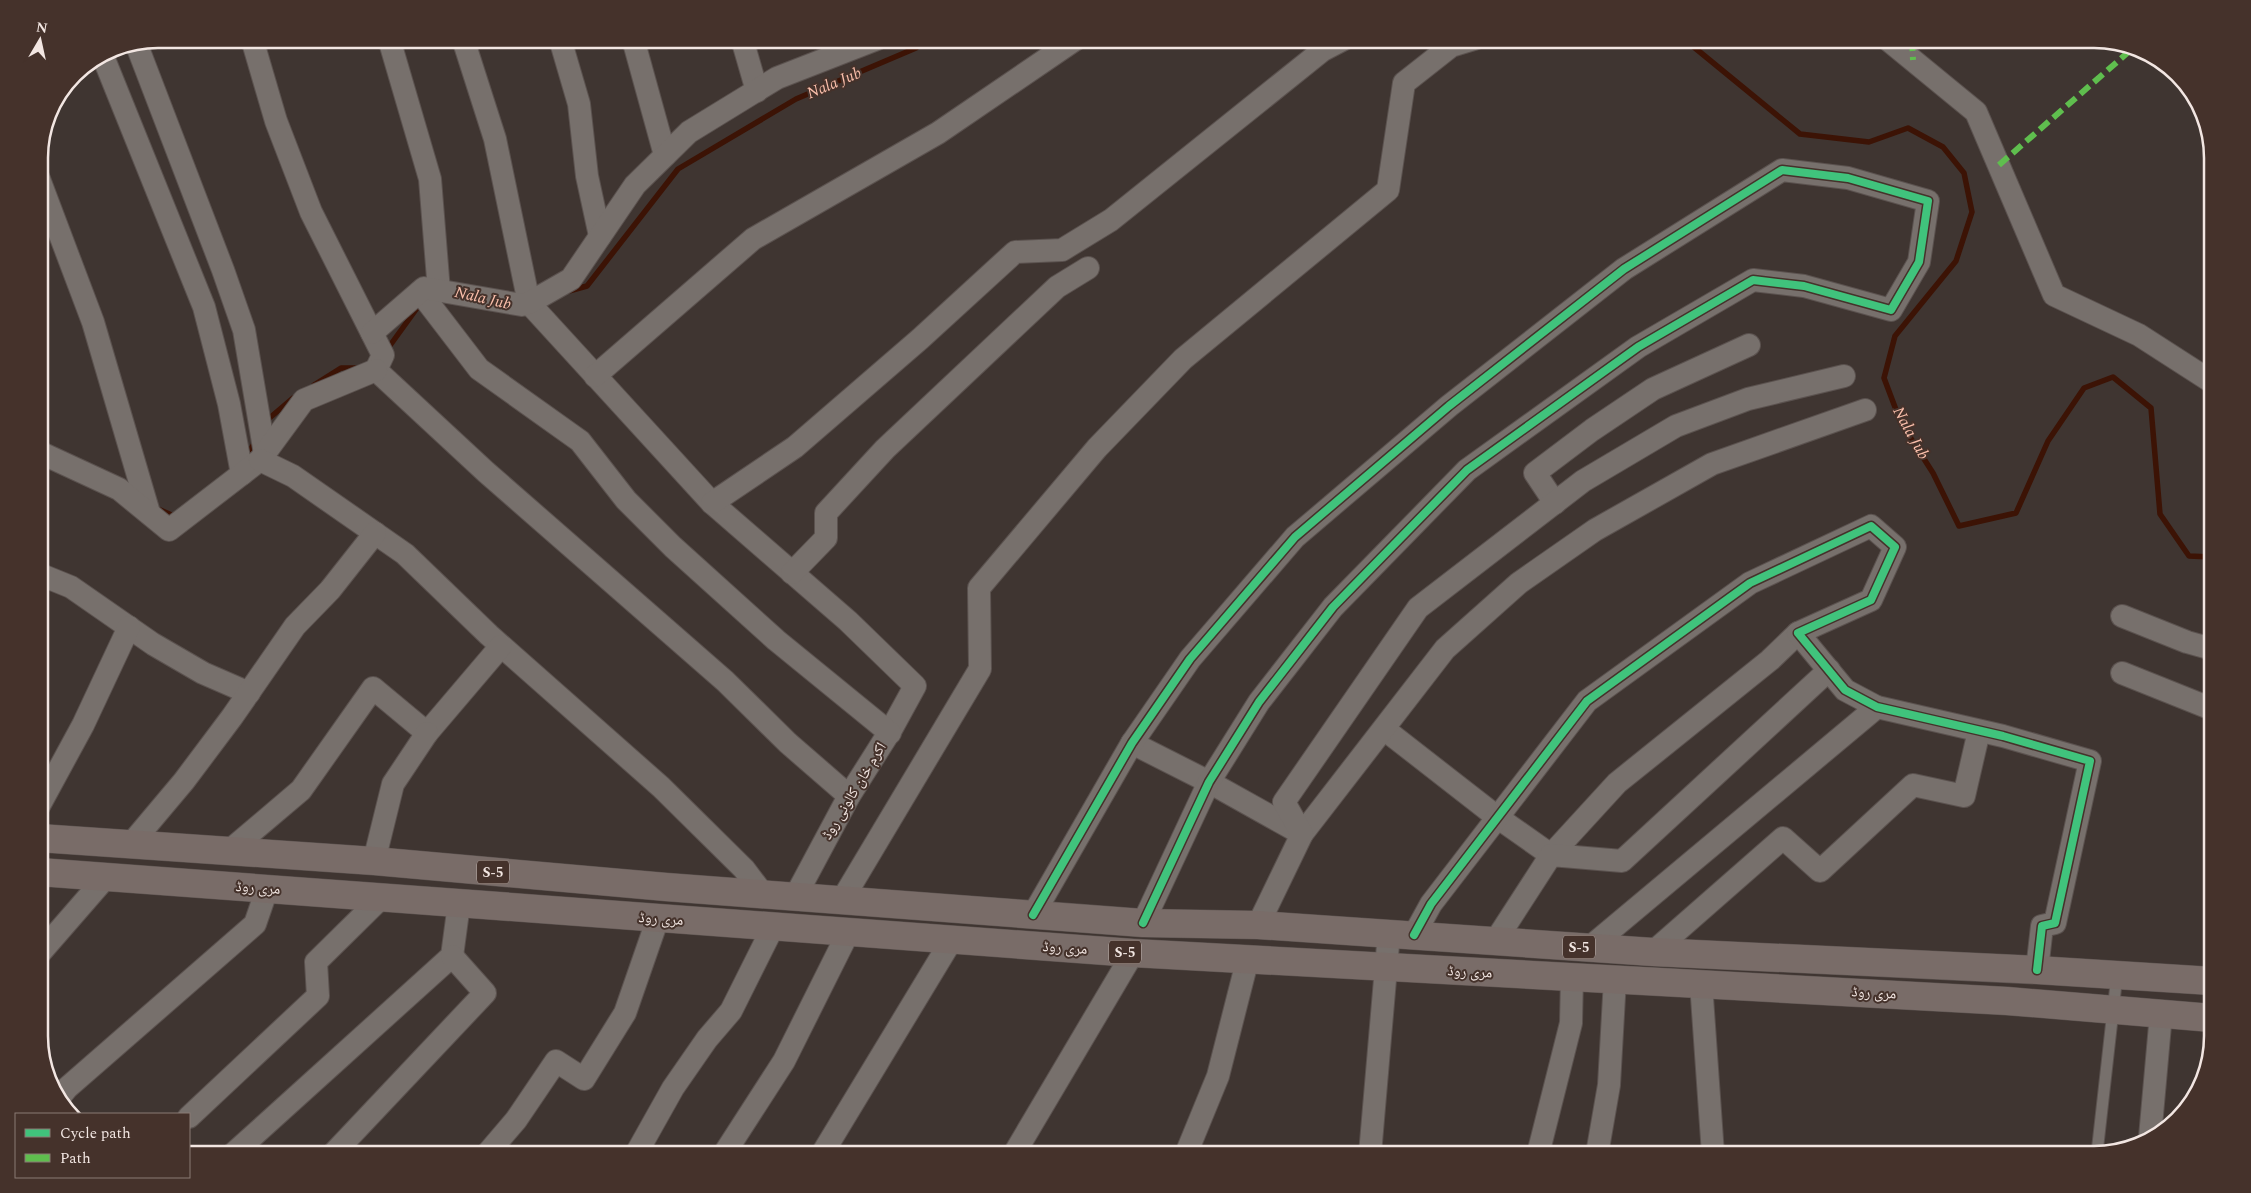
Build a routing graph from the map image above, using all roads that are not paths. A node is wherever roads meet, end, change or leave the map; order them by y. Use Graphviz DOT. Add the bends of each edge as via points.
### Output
graph roads {
  1 [pos="255,48"];
  2 [pos="391,48"];
  3 [pos="467,48"];
  4 [pos="563,48"];
  5 [pos="635,48"];
  6 [pos="745,48"];
  7 [pos="852,48"];
  8 [pos="1063,48"];
  9 [pos="1327,48"];
  10 [pos="1448,48"];
  11 [pos="1898,48"];
  12 [pos="138,49"];
  13 [pos="105,61"];
  14 [pos="757,91"];
  15 [pos="665,155"];
  16 [pos="48,204"];
  17 [pos="600,236"];
  18 [pos="1088,268"];
  19 [pos="429,292"];
  20 [pos="529,303"];
  21 [pos="372,333"];
  22 [pos="1749,345"];
  23 [pos="376,370"];
  24 [pos="595,376"];
  25 [pos="1844,376"];
  26 [pos="2203,376"];
  27 [pos="1865,410"];
  28 [pos="48,456"];
  29 [pos="263,457"];
  30 [pos="242,474"];
  31 [pos="1555,502"];
  32 [pos="712,503"];
  33 [pos="149,513"];
  34 [pos="375,533"];
  35 [pos="792,572"];
  36 [pos="48,578"];
  37 [pos="2122,616"];
  38 [pos="129,627"];
  39 [pos="1798,633"];
  40 [pos="501,646"];
  41 [pos="2204,647"];
  42 [pos="1828,670"];
  43 [pos="2122,673"];
  44 [pos="249,693"];
  45 [pos="2204,706"];
  46 [pos="1877,707"];
  47 [pos="1384,729"];
  48 [pos="1979,731"];
  49 [pos="427,733"];
  50 [pos="890,733"];
  51 [pos="1132,743"];
  52 [pos="1209,782"];
  53 [pos="48,789"];
  54 [pos="849,796"];
  55 [pos="1497,817"];
  56 [pos="1302,834"];
  57 [pos="48,839"];
  58 [pos="131,844"];
  59 [pos="228,852"];
  60 [pos="1552,855"];
  61 [pos="374,861"];
  62 [pos="431,866"];
  63 [pos="48,873"];
  64 [pos="106,877"];
  65 [pos="267,889"];
  66 [pos="763,894"];
  67 [pos="382,897"];
  68 [pos="795,897"];
  69 [pos="842,900"];
  70 [pos="428,901"];
  71 [pos="459,904"];
  72 [pos="1033,914"];
  73 [pos="658,918"];
  74 [pos="1142,923"];
  75 [pos="1258,925"];
  76 [pos="773,927"];
  77 [pos="848,933"];
  78 [pos="1402,934"];
  79 [pos="951,940"];
  80 [pos="1496,940"];
  81 [pos="48,944"];
  82 [pos="1589,948"];
  83 [pos="1653,952"];
  84 [pos="1133,953"];
  85 [pos="452,956"];
  86 [pos="1248,958"];
  87 [pos="1387,967"];
  88 [pos="2038,970"];
  89 [pos="2117,975"];
  90 [pos="1572,977"];
  91 [pos="1615,979"];
  92 [pos="2204,980"];
  93 [pos="1701,982"];
  94 [pos="2113,1010"];
  95 [pos="2161,1014"];
  96 [pos="2204,1017"];
  97 [pos="64,1093"];
  98 [pos="190,1116"];
  99 [pos="2151,1130"];
  100 [pos="242,1146"];
  101 [pos="340,1146"];
  102 [pos="494,1146"];
  103 [pos="641,1146"];
  104 [pos="729,1146"];
  105 [pos="827,1146"];
  106 [pos="1019,1146"];
  107 [pos="1189,1146"];
  108 [pos="1371,1146"];
  109 [pos="1540,1146"];
  110 [pos="1598,1146"];
  111 [pos="1712,1146"];
  112 [pos="2098,1146"];
  1 -- 21 [label="street" via="276,121 311,212"];
  2 -- 19 [label="street" via="430,179"];
  3 -- 20 [label="street" via="495,139"];
  4 -- 17 [label="street" via="579,104 587,176"];
  5 -- 15 [label="street"];
  6 -- 14 [label="street"];
  7 -- 14 [label="street" via="777,78"];
  8 -- 24 [label="street" via="938,132 753,239"];
  9 -- 32 [label="street" via="1111,220 1062,250 1015,252 920,340 795,447"];
  10 -- 69 [label="street" via="1404,83 1388,190 1183,358 1097,448 978,588 980,669"];
  11 -- 26 [label="street" via="1976,112 2054,295 2139,335"];
  12 -- 29 [label="street" via="244,330"];
  13 -- 30 [label="street" via="204,306"];
  14 -- 15 [label="street" via="689,132"];
  15 -- 17 [label="street" via="635,185"];
  16 -- 33 [label="street" via="93,322"];
  17 -- 20 [label="street" via="571,280"];
  18 -- 35 [label="street" via="1056,287 884,449 826,513 826,538"];
  19 -- 20 [label="street" via="522,305"];
  19 -- 21 [label="street"];
  19 -- 50 [label="street" via="479,369 580,441 626,500 673,547 776,640"];
  20 -- 24 [label="street"];
  21 -- 23 [label="street" via="383,355"];
  22 -- 31 [label="street" via="1653,389 1535,473"];
  23 -- 29 [label="street" via="304,400"];
  23 -- 54 [label="street" via="486,472 725,680 788,743"];
  24 -- 32 [label="street"];
  25 -- 31 [label="street" via="1748,399 1676,426"];
  27 -- 47 [label="street" via="1712,464 1596,530 1519,583 1445,649"];
  28 -- 33 [label="street" via="119,489"];
  29 -- 30 [label="street"];
  29 -- 34 [label="street"];
  30 -- 33 [label="street" via="169,530"];
  31 -- 56 [label="street" via="1418,608 1284,802"];
  32 -- 35 [label="street"];
  34 -- 40 [label="street" via="405,554"];
  34 -- 44 [label="street" via="330,590 295,626"];
  35 -- 50 [label="street, اکرم خان کالونی روڈ" via="915,686"];
  36 -- 38 [label="street" via="71,587"];
  37 -- 41 [label="street"];
  38 -- 44 [label="street" via="202,673"];
  38 -- 53 [label="street" via="83,725"];
  39 -- 42 [label="street"];
  39 -- 55 [label="street" via="1871,600 1895,547 1871,526 1750,584 1587,701"];
  39 -- 60 [label="street" via="1770,660 1617,783"];
  40 -- 49 [label="street"];
  40 -- 66 [label="street" via="661,787 744,869"];
  42 -- 46 [label="street" via="1845,690"];
  42 -- 60 [label="street" via="1622,861"];
  43 -- 45 [label="street"];
  44 -- 58 [label="street" via="184,781"];
  46 -- 48 [label="street"];
  46 -- 82 [label="street"];
  47 -- 55 [label="street"];
  47 -- 56 [label="street"];
  48 -- 83 [label="street" via="1964,796 1913,785 1820,871 1783,838"];
  48 -- 88 [label="street" via="2090,761 2055,923 2042,926"];
  49 -- 59 [label="street" via="372,688 301,790"];
  49 -- 61 [label="street" via="393,784"];
  50 -- 54 [label="street, اکرم خان کالونی روڈ"];
  51 -- 52 [label="street"];
  51 -- 52 [label="street" via="1190,659 1295,537 1449,406 1624,269 1782,170 1848,178 1928,201 1919,262 1891,310 1804,286 1753,280 1638,347 1467,470 1333,607 1259,702"];
  51 -- 72 [label="street"];
  52 -- 56 [label="street"];
  52 -- 74 [label="street"];
  54 -- 68 [label="street, اکرم خان کالونی روڈ"];
  55 -- 60 [label="street"];
  55 -- 78 [label="street" via="1431,904"];
  56 -- 75 [label="street"];
  57 -- 58 [label="main road, مری روڈ / S-5"];
  58 -- 59 [label="main road, مری روڈ / S-5"];
  59 -- 61 [label="main road, مری روڈ / S-5"];
  60 -- 80 [label="street"];
  61 -- 62 [label="main road, مری روڈ / S-5"];
  62 -- 66 [label="main road, مری روڈ / S-5"];
  62 -- 70 [label="main road"];
  63 -- 64 [label="main road, مری روڈ / S-5"];
  64 -- 65 [label="main road, مری روڈ / S-5"];
  64 -- 81 [label="street"];
  65 -- 67 [label="main road, مری روڈ / S-5"];
  65 -- 97 [label="street" via="255,924"];
  66 -- 68 [label="main road, مری روڈ / S-5"];
  67 -- 70 [label="main road, مری روڈ / S-5"];
  67 -- 98 [label="street" via="316,962 318,996"];
  68 -- 69 [label="main road, مری روڈ / S-5"];
  69 -- 72 [label="main road, مری روڈ / S-5"];
  70 -- 71 [label="main road, مری روڈ / S-5"];
  71 -- 73 [label="main road, مری روڈ / S-5"];
  71 -- 85 [label="street"];
  72 -- 74 [label="main road, مری روڈ / S-5"];
  73 -- 76 [label="main road, مری روڈ / S-5"];
  73 -- 102 [label="street" via="624,1013 584,1079 556,1061 516,1120"];
  74 -- 75 [label="main road, مری روڈ / S-5"];
  75 -- 78 [label="main road, مری روڈ / S-5"];
  76 -- 77 [label="main road, مری روڈ / S-5"];
  76 -- 103 [label="street" via="731,1012 707,1039"];
  77 -- 79 [label="main road, مری روڈ / S-5"];
  77 -- 104 [label="street" via="784,1061"];
  78 -- 80 [label="main road, مری روڈ / S-5"];
  78 -- 87 [label="street"];
  79 -- 84 [label="main road, مری روڈ / S-5"];
  79 -- 105 [label="street"];
  80 -- 82 [label="main road, مری روڈ / S-5"];
  82 -- 83 [label="main road, مری روڈ / S-5"];
  83 -- 88 [label="main road, مری روڈ / S-5"];
  84 -- 86 [label="main road, مری روڈ / S-5"];
  84 -- 106 [label="street"];
  85 -- 100 [label="street"];
  85 -- 101 [label="street" via="484,993"];
  86 -- 87 [label="main road, مری روڈ / S-5"];
  86 -- 107 [label="street" via="1218,1076"];
  87 -- 90 [label="main road, مری روڈ / S-5"];
  87 -- 108 [label="street"];
  88 -- 89 [label="main road, مری روڈ / S-5"];
  89 -- 92 [label="main road, مری روڈ / S-5"];
  89 -- 94 [label="lane"];
  90 -- 91 [label="main road, مری روڈ / S-5"];
  90 -- 109 [label="street" via="1571,1023"];
  91 -- 93 [label="main road, مری روڈ / S-5"];
  91 -- 110 [label="street" via="1609,1085"];
  93 -- 94 [label="main road, مری روڈ / S-5"];
  93 -- 111 [label="street"];
  94 -- 95 [label="main road, مری روڈ / S-5"];
  94 -- 112 [label="lane"];
  95 -- 96 [label="main road, مری روڈ / S-5"];
  95 -- 99 [label="street"];
}
